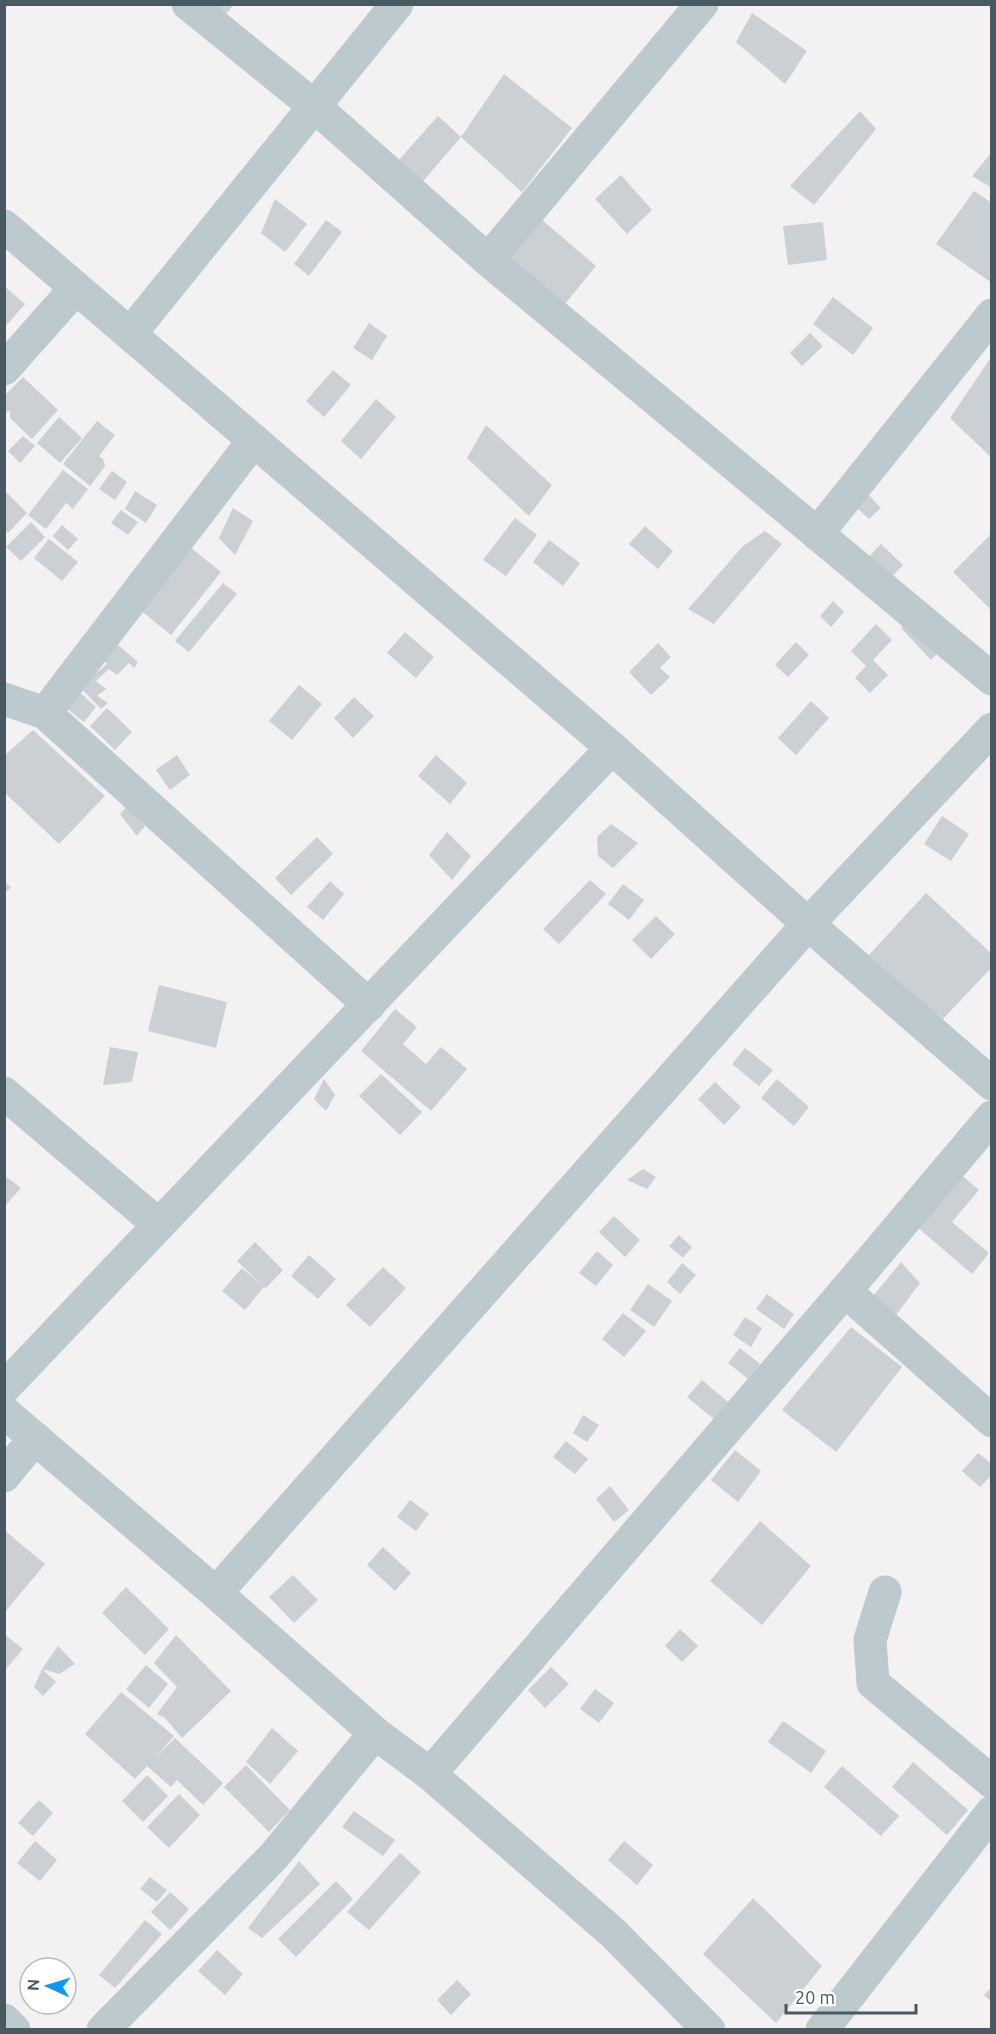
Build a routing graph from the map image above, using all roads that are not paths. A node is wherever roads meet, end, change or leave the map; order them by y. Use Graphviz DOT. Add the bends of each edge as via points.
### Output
graph roads {
  1 [pos="188,4"];
  2 [pos="397,4"];
  3 [pos="702,4"];
  4 [pos="314,106"];
  5 [pos="4,226"];
  6 [pos="488,260"];
  7 [pos="76,288"];
  8 [pos="992,315"];
  9 [pos="130,334"];
  10 [pos="4,369"];
  11 [pos="254,440"];
  12 [pos="817,534"];
  13 [pos="992,679"];
  14 [pos="4,699"];
  15 [pos="45,713"];
  16 [pos="992,729"];
  17 [pos="612,748"];
  18 [pos="808,924"];
  19 [pos="369,1005"];
  20 [pos="992,1084"];
  21 [pos="4,1092"];
  22 [pos="992,1117"];
  23 [pos="159,1225"];
  24 [pos="845,1291"];
  25 [pos="4,1388"];
  26 [pos="4,1412"];
  27 [pos="992,1421"];
  28 [pos="35,1438"];
  29 [pos="4,1476"];
  30 [pos="885,1592"];
  31 [pos="216,1593"];
  32 [pos="375,1733"];
  33 [pos="430,1774"];
  34 [pos="992,1782"];
  35 [pos="990,1815"];
  36 [pos="4,2020"];
  37 [pos="14,2030"];
  38 [pos="103,2030"];
  39 [pos="709,2030"];
  40 [pos="822,2030"];
  1 -- 4 [label="street"];
  2 -- 4 [label="street"];
  3 -- 6 [label="street"];
  4 -- 6 [label="street"];
  4 -- 9 [label="street"];
  5 -- 7 [label="street"];
  6 -- 12 [label="street"];
  7 -- 9 [label="street"];
  7 -- 10 [label="street"];
  8 -- 12 [label="street"];
  9 -- 11 [label="street"];
  11 -- 15 [label="street"];
  11 -- 17 [label="street"];
  12 -- 13 [label="street"];
  14 -- 15 [label="street"];
  15 -- 19 [label="street"];
  16 -- 18 [label="street"];
  17 -- 18 [label="street"];
  17 -- 19 [label="street"];
  18 -- 20 [label="street"];
  18 -- 31 [label="street"];
  19 -- 23 [label="street"];
  21 -- 23 [label="street"];
  22 -- 24 [label="street"];
  23 -- 25 [label="street"];
  24 -- 27 [label="street"];
  24 -- 33 [label="street"];
  26 -- 28 [label="street"];
  28 -- 29 [label="street"];
  28 -- 31 [label="street"];
  30 -- 34 [label="street" via="870,1640 873,1683"];
  31 -- 32 [label="street"];
  32 -- 33 [label="street"];
  32 -- 38 [label="street" via="274,1857"];
  33 -- 39 [label="street" via="612,1932"];
  35 -- 40 [label="street"];
  36 -- 37 [label="street"];
}
